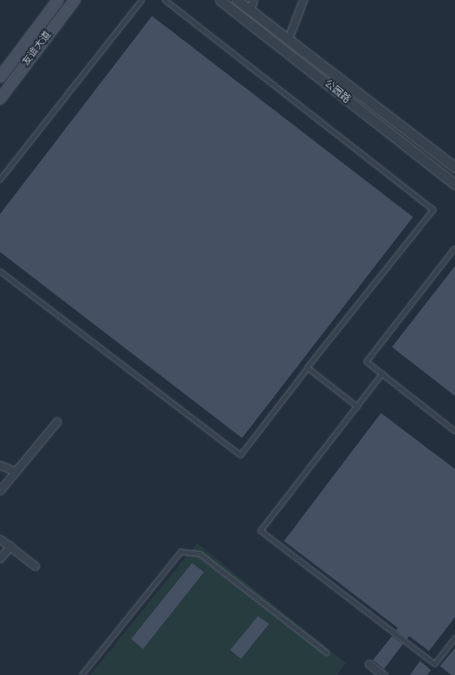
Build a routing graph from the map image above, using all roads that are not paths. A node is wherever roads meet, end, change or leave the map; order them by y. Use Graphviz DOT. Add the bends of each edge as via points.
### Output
graph roads {
  1 [pos="58,0"];
  2 [pos="75,0"];
  3 [pos="142,0"];
  4 [pos="165,0"];
  5 [pos="220,0"];
  6 [pos="237,0"];
  7 [pos="253,0"];
  8 [pos="303,0"];
  9 [pos="250,10"];
  10 [pos="288,39"];
  11 [pos="0,77"];
  12 [pos="0,99"];
  13 [pos="455,167"];
  14 [pos="0,180"];
  15 [pos="455,184"];
  16 [pos="455,249"];
  17 [pos="0,271"];
  18 [pos="308,368"];
  19 [pos="383,374"];
  20 [pos="358,407"];
  21 [pos="57,421"];
  22 [pos="455,431"];
  23 [pos="0,465"];
  24 [pos="15,471"];
  25 [pos="0,490"];
  26 [pos="0,539"];
  27 [pos="10,546"];
  28 [pos="0,558"];
  29 [pos="35,566"];
  30 [pos="455,638"];
  31 [pos="327,653"];
  32 [pos="369,664"];
  33 [pos="82,675"];
  34 [pos="384,675"];
  1 -- 11 [label="main road, 友谊大道"];
  2 -- 12 [label="main road, 友谊大道"];
  3 -- 14 [label="lane"];
  4 -- 18 [label="lane" via="434,210"];
  5 -- 15 [label="street, 公园路"];
  6 -- 9 [label="street"];
  7 -- 9 [label="street"];
  8 -- 10 [label="street"];
  9 -- 10 [label="street"];
  10 -- 13 [label="street"];
  16 -- 19 [label="lane" via="367,362"];
  17 -- 18 [label="lane" via="241,455"];
  18 -- 20 [label="lane"];
  19 -- 20 [label="lane"];
  19 -- 22 [label="lane"];
  20 -- 30 [label="lane" via="261,531 435,664"];
  21 -- 24 [label="street"];
  23 -- 24 [label="street"];
  24 -- 25 [label="street"];
  26 -- 27 [label="street"];
  27 -- 28 [label="street"];
  27 -- 29 [label="street"];
  31 -- 33 [label="lane" via="200,554 181,552"];
  32 -- 34 [label="street"];
}
